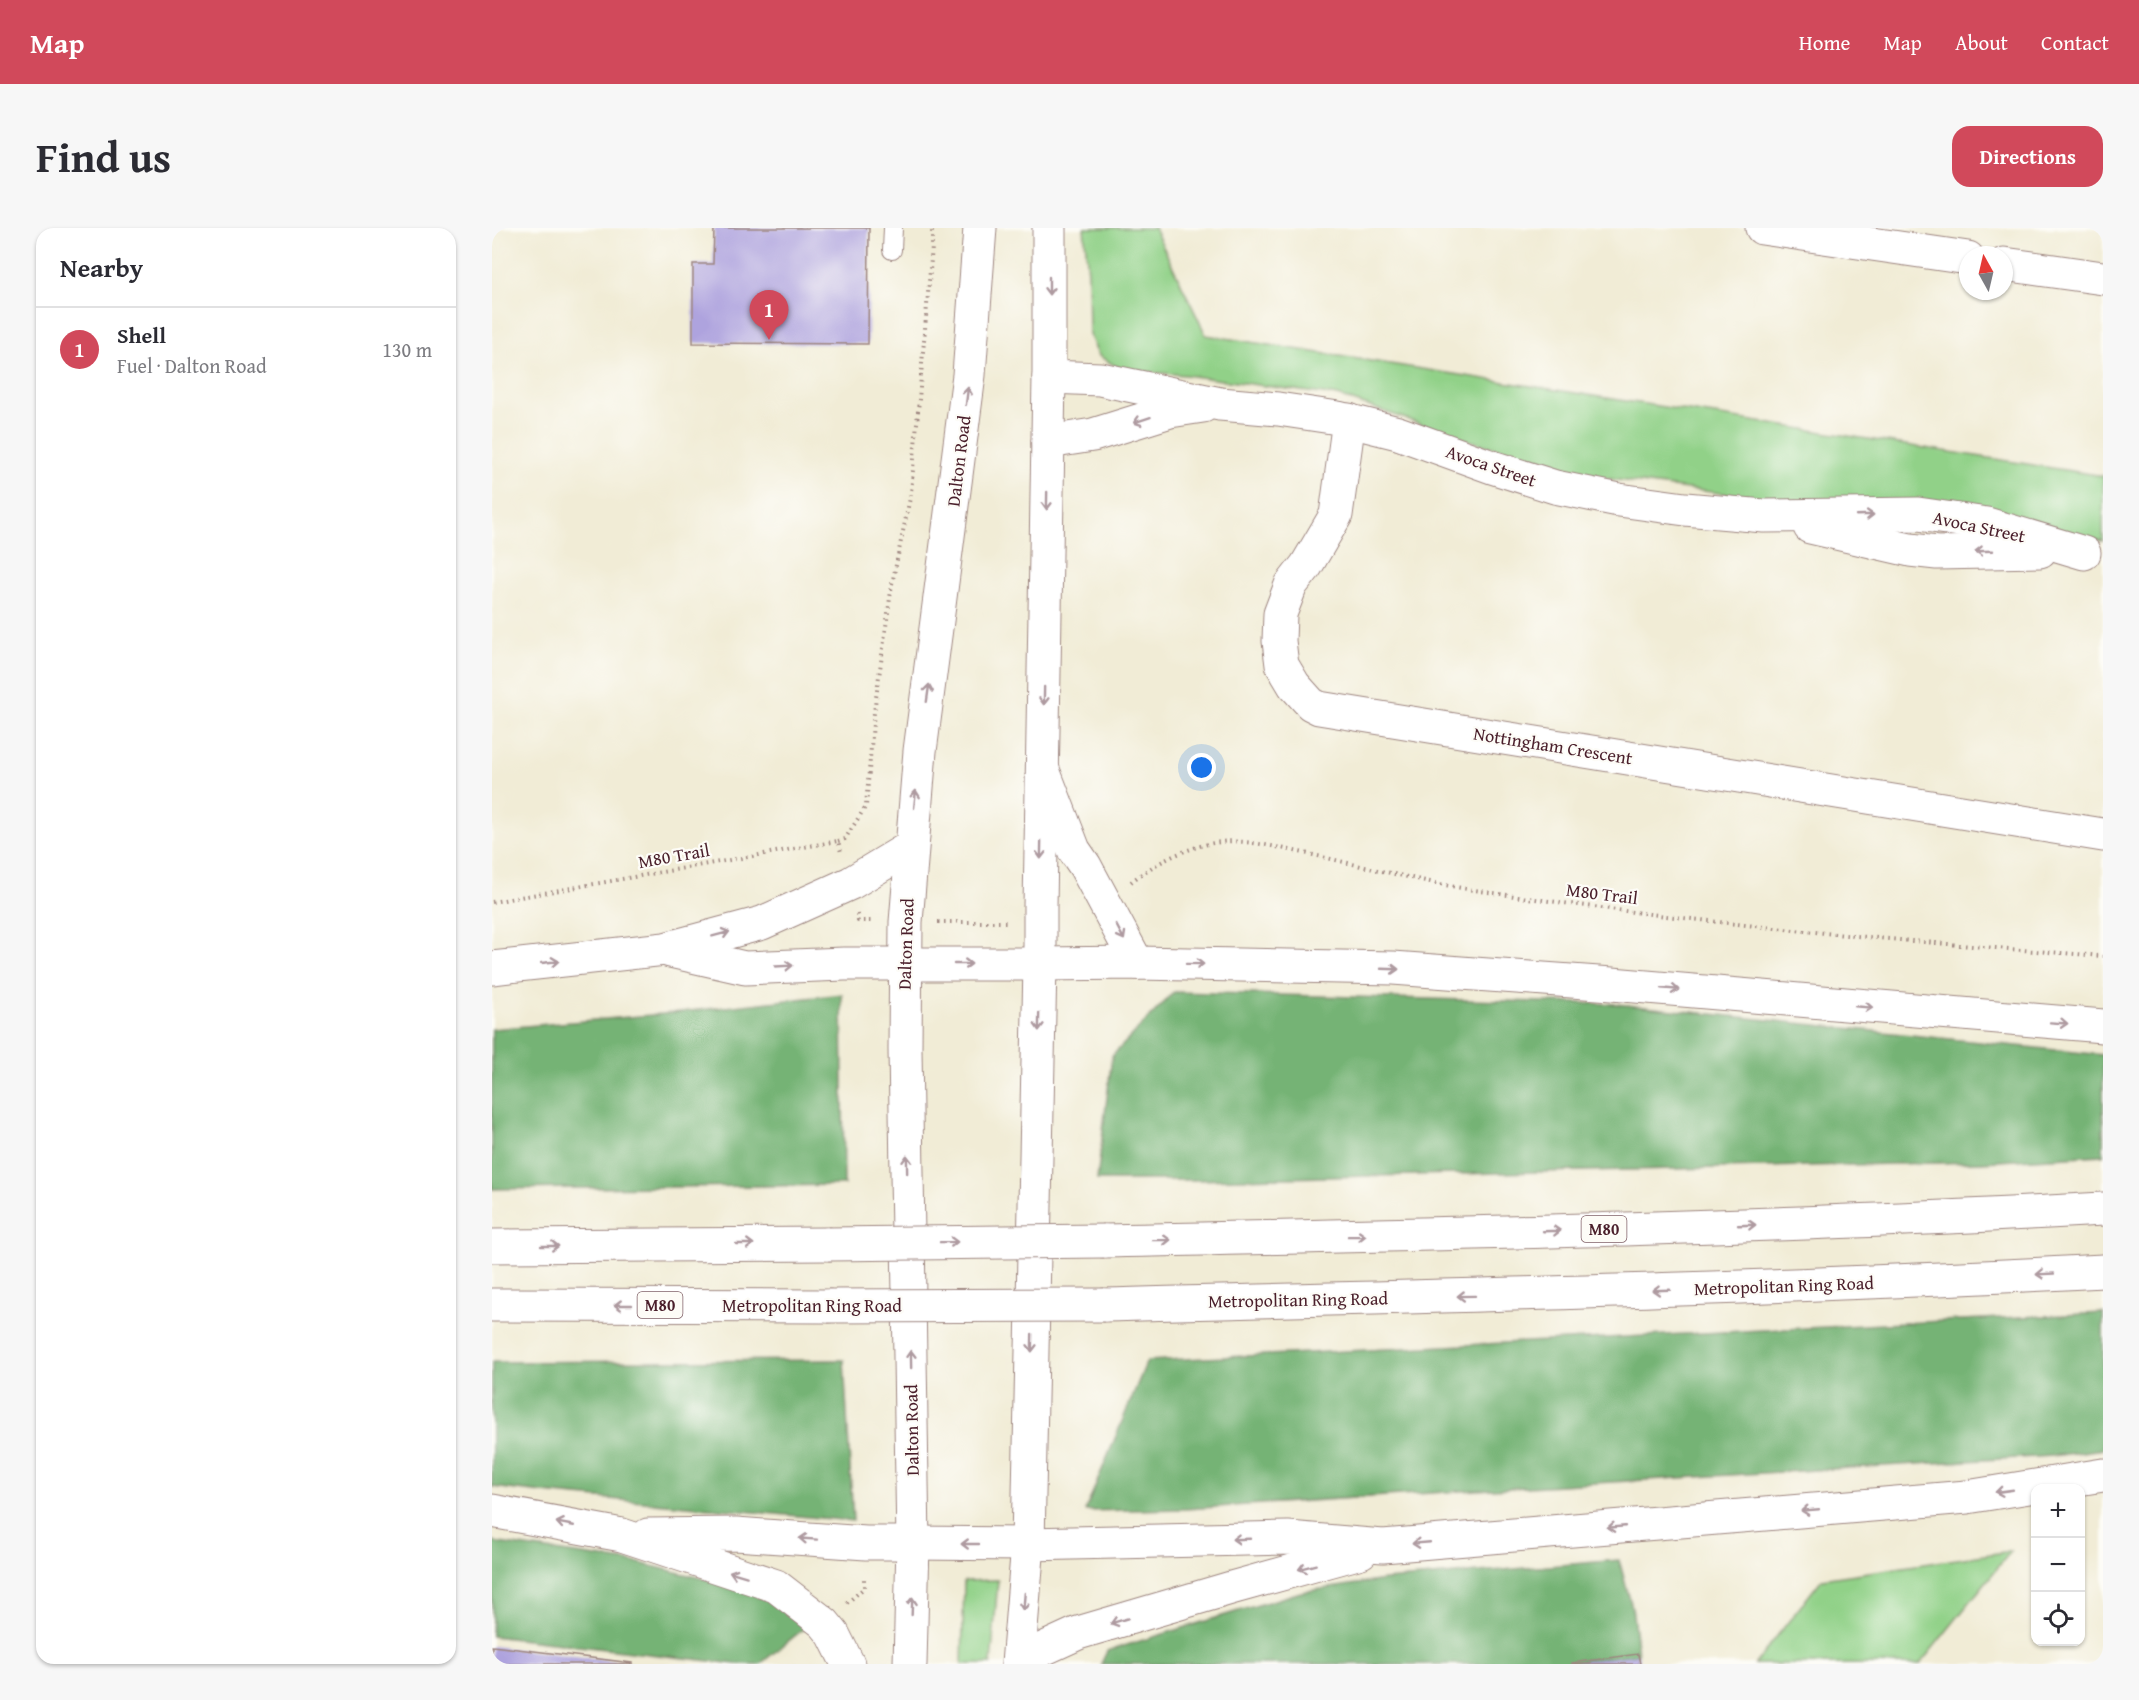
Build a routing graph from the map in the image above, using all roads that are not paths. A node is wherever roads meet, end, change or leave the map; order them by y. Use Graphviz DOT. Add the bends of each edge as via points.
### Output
graph roads {
  1 [pos="893,228"];
  2 [pos="980,228"];
  3 [pos="1049,228"];
  4 [pos="1762,228"];
  5 [pos="892,250"];
  6 [pos="1959,257"];
  7 [pos="2013,265"];
  8 [pos="2103,278"];
  9 [pos="1049,376"];
  10 [pos="1220,404"];
  11 [pos="1349,420"];
  12 [pos="1048,442"];
  13 [pos="2094,554"];
  14 [pos="1043,770"];
  15 [pos="2103,835"];
  16 [pos="911,847"];
  17 [pos="665,949"];
  18 [pos="1137,963"];
  19 [pos="905,964"];
  20 [pos="1040,964"];
  21 [pos="492,968"];
  22 [pos="2103,1026"];
  23 [pos="2103,1209"];
  24 [pos="492,1246"];
  25 [pos="2103,1271"];
  26 [pos="492,1305"];
  27 [pos="2103,1475"];
  28 [pos="492,1511"];
  29 [pos="622,1535"];
  30 [pos="913,1543"];
  31 [pos="1028,1544"];
  32 [pos="1383,1546"];
  33 [pos="1018,1662"];
  34 [pos="848,1664"];
  35 [pos="910,1664"];
  1 -- 5 [label="lane"];
  16 -- 2 [label="main road, Dalton Road, one-way" via="969,375"];
  3 -- 9 [label="main road, one-way"];
  4 -- 6 [label="main road"];
  7 -- 8 [label="main road"];
  9 -- 10 [label="main road, Avoca Street" via="1100,379"];
  9 -- 12 [label="main road"];
  10 -- 11 [label="main road, Avoca Street"];
  10 -- 12 [label="main road, Avoca Street, one-way" via="1170,411 1093,435"];
  11 -- 13 [label="main road, Avoca Street" via="1555,487 1619,500 1764,516 1910,550"];
  11 -- 15 [label="main road, Nottingham Crescent" via="1336,515 1291,585 1280,614 1282,665 1311,705"];
  12 -- 14 [label="main road, one-way"];
  14 -- 18 [label="main road, one-way" via="1074,850"];
  14 -- 20 [label="main road, one-way"];
  17 -- 16 [label="main road, one-way" via="762,923 851,883"];
  16 -- 19 [label="main road, Dalton Road"];
  17 -- 19 [label="main road, one-way" via="745,968"];
  21 -- 17 [label="main road, one-way"];
  18 -- 20 [label="main road"];
  18 -- 22 [label="main road, one-way" via="1404,969"];
  19 -- 20 [label="main road, one-way"];
  30 -- 19 [label="main road, Dalton Road, one-way"];
  20 -- 31 [label="main road, one-way"];
  24 -- 23 [label="main road, M80, one-way, bridge" via="1104,1241 1465,1233"];
  25 -- 26 [label="main road, Metropolitan Ring Road / M80, one-way, bridge" via="1910,1282 1104,1305"];
  27 -- 32 [label="main road, one-way" via="1967,1497"];
  29 -- 28 [label="main road, one-way"];
  30 -- 29 [label="main road, one-way" via="736,1534"];
  34 -- 29 [label="main road, one-way" via="824,1623 776,1586"];
  31 -- 30 [label="main road, one-way"];
  35 -- 30 [label="main road, Dalton Road, one-way"];
  32 -- 31 [label="main road, one-way" via="1288,1538"];
  31 -- 33 [label="main road, one-way"];
  32 -- 33 [label="main road, one-way" via="1078,1633"];
}
